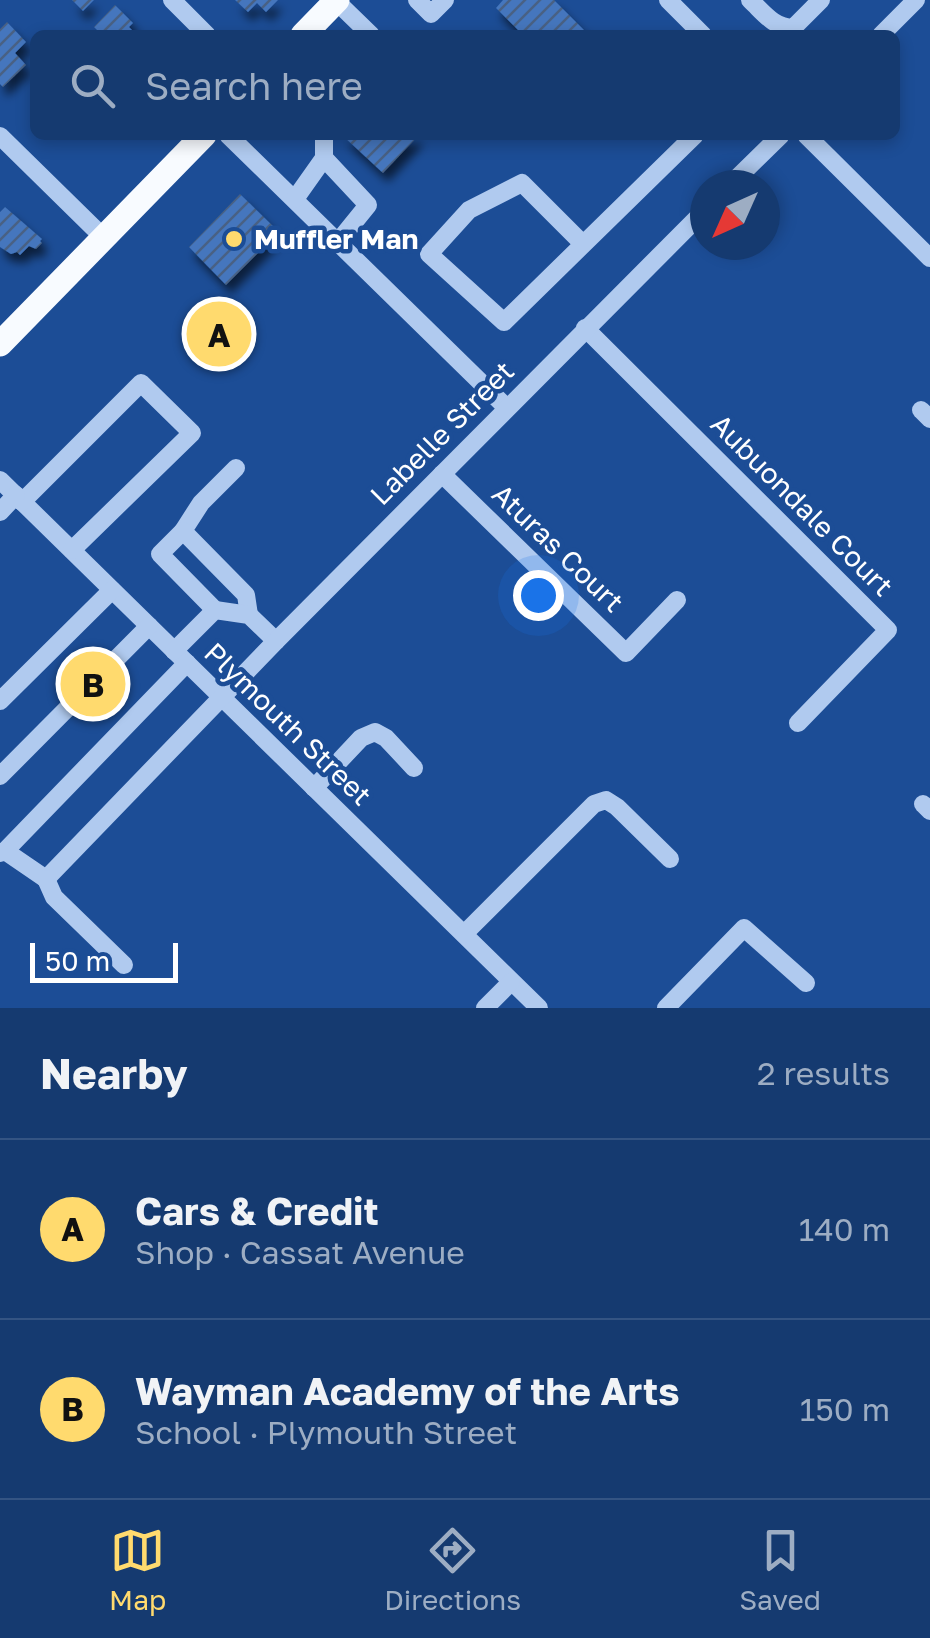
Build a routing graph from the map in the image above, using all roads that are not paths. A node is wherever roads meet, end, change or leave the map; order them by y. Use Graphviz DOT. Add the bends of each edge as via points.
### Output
graph roads {
  1 [pos="172,0"];
  2 [pos="337,0"];
  3 [pos="417,0"];
  4 [pos="446,0"];
  5 [pos="668,0"];
  6 [pos="750,0"];
  7 [pos="820,0"];
  8 [pos="916,0"];
  9 [pos="202,30"];
  10 [pos="307,30"];
  11 [pos="366,30"];
  12 [pos="698,30"];
  13 [pos="886,30"];
  14 [pos="0,136"];
  15 [pos="199,140"];
  16 [pos="233,140"];
  17 [pos="324,140"];
  18 [pos="690,140"];
  19 [pos="776,140"];
  20 [pos="811,140"];
  21 [pos="324,158"];
  22 [pos="745,170"];
  23 [pos="295,199"];
  24 [pos="690,225"];
  25 [pos="104,238"];
  26 [pos="338,242"];
  27 [pos="583,244"];
  28 [pos="930,258"];
  29 [pos="585,328"];
  30 [pos="0,344"];
  31 [pos="506,407"];
  32 [pos="236,468"];
  33 [pos="442,474"];
  34 [pos="0,480"];
  35 [pos="19,498"];
  36 [pos="0,512"];
  37 [pos="182,531"];
  38 [pos="72,550"];
  39 [pos="112,590"];
  40 [pos="676,600"];
  41 [pos="216,610"];
  42 [pos="249,615"];
  43 [pos="149,626"];
  44 [pos="276,641"];
  45 [pos="181,657"];
  46 [pos="221,697"];
  47 [pos="0,702"];
  48 [pos="798,723"];
  49 [pos="414,768"];
  50 [pos="0,776"];
  51 [pos="314,788"];
  52 [pos="2,852"];
  53 [pos="670,859"];
  54 [pos="46,879"];
  55 [pos="464,934"];
  56 [pos="124,965"];
  57 [pos="511,982"];
  58 [pos="806,983"];
  59 [pos="485,1008"];
  60 [pos="538,1008"];
  61 [pos="666,1008"];
  1 -- 9 [label="street"];
  2 -- 10 [label="main road"];
  2 -- 11 [label="street"];
  3 -- 4 [label="street" via="431,14"];
  5 -- 12 [label="street"];
  6 -- 7 [label="street" via="774,24 793,28"];
  8 -- 13 [label="street"];
  14 -- 25 [label="street"];
  15 -- 25 [label="main road"];
  16 -- 23 [label="street"];
  17 -- 21 [label="street"];
  18 -- 27 [label="street"];
  19 -- 22 [label="street"];
  20 -- 28 [label="street"];
  21 -- 23 [label="street"];
  21 -- 26 [label="street" via="368,205"];
  23 -- 26 [label="street"];
  24 -- 29 [label="street, Labelle Street"];
  25 -- 30 [label="main road"];
  26 -- 31 [label="street"];
  27 -- 27 [label="street" via="504,322 429,254 470,210 522,184"];
  29 -- 31 [label="street, Labelle Street"];
  29 -- 48 [label="street, Aubuondale Court" via="888,630"];
  31 -- 33 [label="street, Labelle Street"];
  32 -- 37 [label="street"];
  33 -- 40 [label="street, Aturas Court" via="626,653"];
  33 -- 44 [label="street, Labelle Street"];
  34 -- 35 [label="street, Plymouth Street"];
  35 -- 36 [label="street"];
  35 -- 38 [label="street, Plymouth Street"];
  35 -- 38 [label="street" via="141,382 192,432"];
  37 -- 41 [label="street" via="160,554"];
  37 -- 42 [label="street" via="246,595"];
  38 -- 39 [label="street, Plymouth Street"];
  39 -- 43 [label="street, Plymouth Street"];
  39 -- 47 [label="street"];
  41 -- 42 [label="street"];
  41 -- 45 [label="street"];
  42 -- 44 [label="street"];
  43 -- 45 [label="street, Plymouth Street"];
  43 -- 50 [label="street"];
  44 -- 46 [label="street, Labelle Street"];
  45 -- 46 [label="street, Plymouth Street"];
  45 -- 52 [label="street"];
  46 -- 51 [label="street, Plymouth Street"];
  46 -- 54 [label="street, Labelle Street"];
  49 -- 51 [label="street" via="375,732"];
  51 -- 55 [label="street, Plymouth Street"];
  52 -- 54 [label="street"];
  53 -- 55 [label="street" via="617,807 606,800 594,804"];
  54 -- 56 [label="street" via="54,897"];
  55 -- 57 [label="street, Plymouth Street"];
  57 -- 59 [label="street"];
  57 -- 60 [label="street, Plymouth Street"];
  58 -- 61 [label="street" via="744,928"];
}
